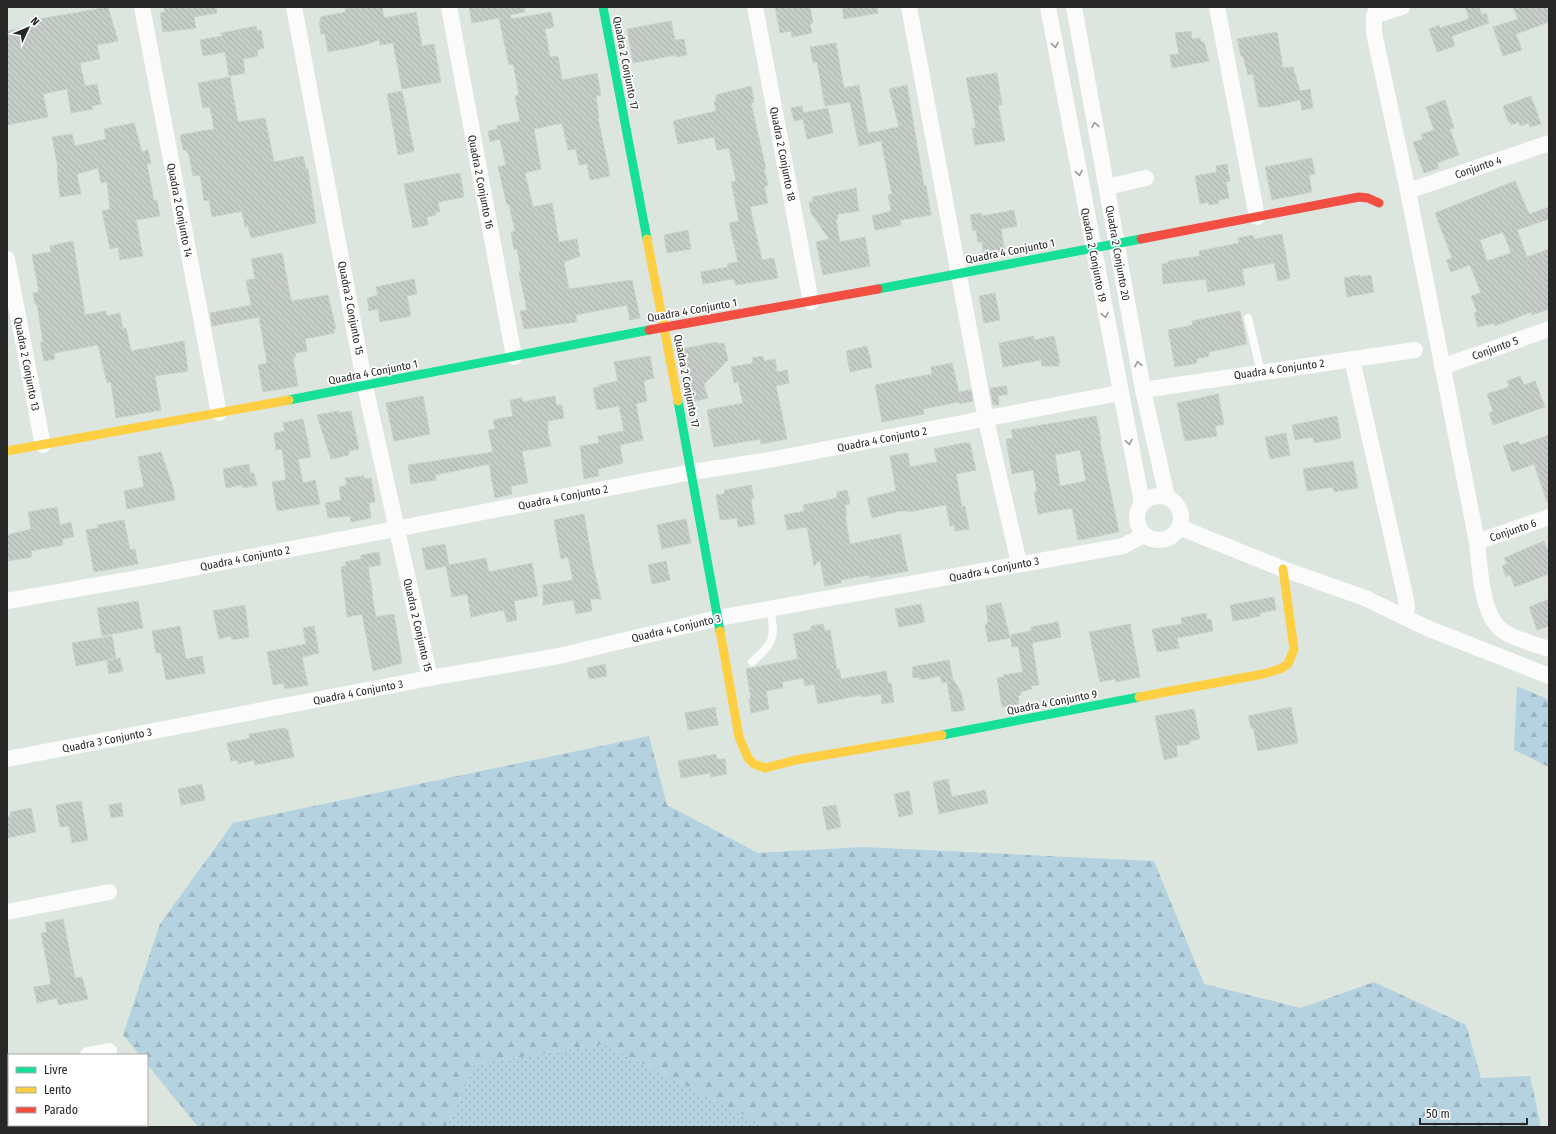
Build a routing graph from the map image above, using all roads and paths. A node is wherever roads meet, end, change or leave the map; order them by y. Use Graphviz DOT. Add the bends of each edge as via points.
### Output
graph roads {
  1 [pos="142,7"];
  2 [pos="294,7"];
  3 [pos="449,7"];
  4 [pos="603,7"];
  5 [pos="755,7"];
  6 [pos="909,7"];
  7 [pos="1048,7"];
  8 [pos="1074,7"];
  9 [pos="1217,7"];
  10 [pos="1402,7"];
  11 [pos="1376,12"];
  12 [pos="1549,143"];
  13 [pos="1146,178"];
  14 [pos="1107,187"];
  15 [pos="1408,191"];
  16 [pos="1380,203"];
  17 [pos="1257,218"];
  18 [pos="1116,243"];
  19 [pos="1093,248"];
  20 [pos="7,259"];
  21 [pos="958,273"];
  22 [pos="811,302"];
  23 [pos="1248,318"];
  24 [pos="664,327"];
  25 [pos="1549,329"];
  26 [pos="1415,350"];
  27 [pos="514,357"];
  28 [pos="1352,359"];
  29 [pos="1442,367"];
  30 [pos="1261,372"];
  31 [pos="365,386"];
  32 [pos="1143,390"];
  33 [pos="1120,393"];
  34 [pos="219,413"];
  35 [pos="986,420"];
  36 [pos="43,445"];
  37 [pos="7,451"];
  38 [pos="692,472"];
  39 [pos="1167,497"];
  40 [pos="1142,504"];
  41 [pos="1549,517"];
  42 [pos="1179,527"];
  43 [pos="396,529"];
  44 [pos="1144,535"];
  45 [pos="1477,542"];
  46 [pos="1020,563"];
  47 [pos="1283,569"];
  48 [pos="7,601"];
  49 [pos="770,609"];
  50 [pos="1404,617"];
  51 [pos="718,618"];
  52 [pos="1549,649"];
  53 [pos="752,662"];
  54 [pos="1549,676"];
  55 [pos="430,678"];
  56 [pos="206,720"];
  57 [pos="739,738"];
  58 [pos="7,759"];
  59 [pos="109,892"];
  60 [pos="7,912"];
  61 [pos="109,1051"];
  62 [pos="93,1054"];
  1 -- 34 [label="street, Quadra 2 Conjunto 14"];
  2 -- 31 [label="street, Quadra 2 Conjunto 15"];
  3 -- 27 [label="street, Quadra 2 Conjunto 16"];
  4 -- 24 [label="street, Quadra 2 Conjunto 17"];
  5 -- 22 [label="street, Quadra 2 Conjunto 18"];
  6 -- 21 [label="street"];
  7 -- 19 [label="street, Quadra 2 Conjunto 19, one-way"];
  14 -- 8 [label="street, Quadra 2 Conjunto 20, one-way"];
  9 -- 17 [label="street"];
  10 -- 11 [label="street"];
  11 -- 15 [label="street" via="1374,33"];
  12 -- 15 [label="street, Conjunto 4"];
  13 -- 14 [label="street"];
  14 -- 18 [label="street, Quadra 2 Conjunto 20"];
  15 -- 29 [label="street"];
  16 -- 17 [label="street, Quadra 4 Conjunto 1" via="1359,197"];
  17 -- 18 [label="street, Quadra 4 Conjunto 1"];
  18 -- 19 [label="street, Quadra 4 Conjunto 1"];
  32 -- 18 [label="street, Quadra 2 Conjunto 20, one-way"];
  19 -- 21 [label="street, Quadra 4 Conjunto 1"];
  19 -- 33 [label="street, Quadra 2 Conjunto 19, one-way"];
  20 -- 36 [label="street, Quadra 2 Conjunto 13"];
  21 -- 22 [label="street, Quadra 4 Conjunto 1"];
  21 -- 35 [label="street"];
  22 -- 24 [label="street, Quadra 4 Conjunto 1"];
  23 -- 30 [label="lane"];
  24 -- 27 [label="street, Quadra 4 Conjunto 1"];
  24 -- 38 [label="street, Quadra 2 Conjunto 17"];
  25 -- 29 [label="street, Conjunto 5"];
  26 -- 28 [label="street, Quadra 4 Conjunto 2"];
  27 -- 31 [label="street, Quadra 4 Conjunto 1"];
  28 -- 30 [label="street, Quadra 4 Conjunto 2"];
  28 -- 50 [label="street" via="1405,595 1407,607"];
  29 -- 45 [label="street"];
  30 -- 32 [label="street, Quadra 4 Conjunto 2"];
  31 -- 34 [label="street, Quadra 4 Conjunto 1"];
  31 -- 43 [label="street, Quadra 2 Conjunto 15"];
  32 -- 39 [label="street, Quadra 2 Conjunto 20"];
  33 -- 35 [label="street, Quadra 4 Conjunto 2"];
  33 -- 40 [label="street, Quadra 2 Conjunto 19, one-way"];
  34 -- 36 [label="street, Quadra 4 Conjunto 1"];
  35 -- 38 [label="street, Quadra 4 Conjunto 2"];
  35 -- 46 [label="street"];
  36 -- 37 [label="street, Quadra 4 Conjunto 1"];
  38 -- 43 [label="street, Quadra 4 Conjunto 2"];
  38 -- 51 [label="street, Quadra 2 Conjunto 17"];
  39 -- 40 [label="street" via="1153,496"];
  39 -- 42 [label="street" via="1173,501 1180,513"];
  40 -- 44 [label="street" via="1136,516"];
  41 -- 45 [label="street, Conjunto 6"];
  42 -- 44 [label="street" via="1176,533 1164,540"];
  42 -- 47 [label="street"];
  43 -- 48 [label="street, Quadra 4 Conjunto 2"];
  43 -- 55 [label="street, Quadra 2 Conjunto 15"];
  44 -- 46 [label="street, Quadra 4 Conjunto 3" via="1123,546"];
  45 -- 52 [label="street" via="1484,596 1491,618 1505,632"];
  46 -- 49 [label="street, Quadra 4 Conjunto 3"];
  47 -- 50 [label="street" via="1365,598"];
  47 -- 57 [label="street, Quadra 4 Conjunto 9" via="1294,649 1288,664 1280,669 899,743 796,760 765,768 754,764 748,758"];
  49 -- 51 [label="street, Quadra 4 Conjunto 3"];
  49 -- 53 [label="lane" via="773,638 768,649"];
  50 -- 54 [label="street"];
  51 -- 55 [label="street, Quadra 4 Conjunto 3" via="560,656"];
  51 -- 57 [label="street, Quadra 2 Conjunto 17"];
  55 -- 56 [label="street, Quadra 4 Conjunto 3"];
  56 -- 58 [label="street, Quadra 3 Conjunto 3"];
  59 -- 60 [label="street"];
  61 -- 62 [label="street"];
}
